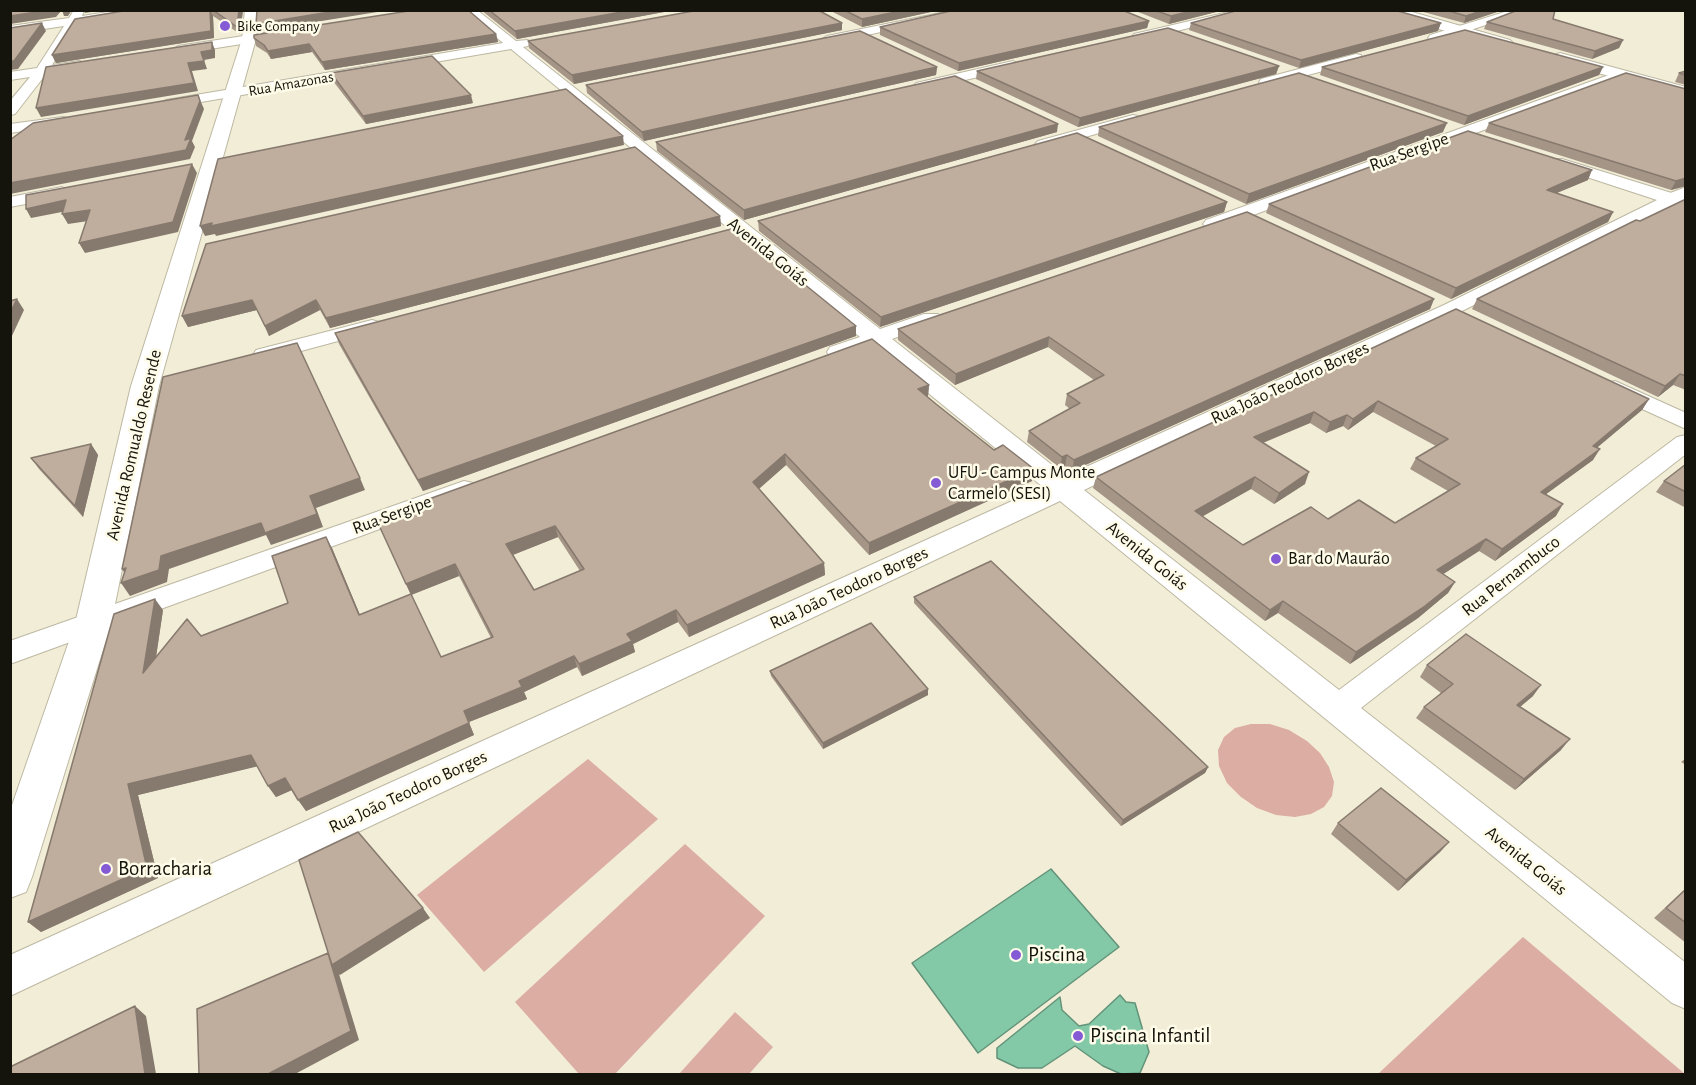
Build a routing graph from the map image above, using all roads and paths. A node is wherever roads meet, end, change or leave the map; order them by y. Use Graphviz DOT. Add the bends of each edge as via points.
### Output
graph roads {
  1 [pos="149,10"];
  2 [pos="469,10"];
  3 [pos="974,10"];
  4 [pos="1254,10"];
  5 [pos="1388,10"];
  6 [pos="1525,10"];
  7 [pos="76,16"];
  8 [pos="831,19"];
  9 [pos="1146,22"];
  10 [pos="250,25"];
  11 [pos="10,30"];
  12 [pos="1168,30"];
  13 [pos="1461,31"];
  14 [pos="294,32"];
  15 [pos="860,33"];
  16 [pos="1190,37"];
  17 [pos="1124,40"];
  18 [pos="814,42"];
  19 [pos="1417,42"];
  20 [pos="523,44"];
  21 [pos="1518,46"];
  22 [pos="892,48"];
  23 [pos="168,51"];
  24 [pos="1541,53"];
  25 [pos="1373,54"];
  26 [pos="1023,63"];
  27 [pos="88,64"];
  28 [pos="1275,67"];
  29 [pos="934,68"];
  30 [pos="42,71"];
  31 [pos="1296,74"];
  32 [pos="1620,75"];
  33 [pos="10,76"];
  34 [pos="956,78"];
  35 [pos="1317,81"];
  36 [pos="1252,86"];
  37 [pos="911,88"];
  38 [pos="986,92"];
  39 [pos="1686,92"];
  40 [pos="232,94"];
  41 [pos="150,107"];
  42 [pos="10,111"];
  43 [pos="1142,116"];
  44 [pos="80,118"];
  45 [pos="1056,125"];
  46 [pos="1442,125"];
  47 [pos="10,129"];
  48 [pos="1463,132"];
  49 [pos="1076,135"];
  50 [pos="1485,139"];
  51 [pos="1097,144"];
  52 [pos="1020,150"];
  53 [pos="1540,157"];
  54 [pos="78,189"];
  55 [pos="1681,199"];
  56 [pos="10,202"];
  57 [pos="1234,208"];
  58 [pos="1266,223"];
  59 [pos="1189,232"];
  60 [pos="947,313"];
  61 [pos="385,323"];
  62 [pos="876,338"];
  63 [pos="820,358"];
  64 [pos="248,359"];
  65 [pos="1600,381"];
  66 [pos="1686,422"];
  67 [pos="1686,442"];
  68 [pos="485,481"];
  69 [pos="1063,488"];
  70 [pos="93,624"];
  71 [pos="10,653"];
  72 [pos="1337,710"];
  73 [pos="10,877"];
  74 [pos="10,976"];
  75 [pos="1686,989"];
  1 -- 7 [label="street"];
  2 -- 20 [label="street, Avenida Goiás"];
  3 -- 15 [label="street"];
  4 -- 12 [label="street"];
  5 -- 13 [label="street"];
  6 -- 13 [label="street"];
  7 -- 11 [label="street"];
  7 -- 30 [label="street"];
  8 -- 15 [label="street"];
  9 -- 12 [label="street"];
  10 -- 14 [label="street"];
  10 -- 23 [label="street"];
  10 -- 40 [label="street, Avenida Romualdo Resende"];
  12 -- 16 [label="street"];
  12 -- 17 [label="street"];
  13 -- 19 [label="street"];
  13 -- 21 [label="street"];
  15 -- 18 [label="street"];
  15 -- 22 [label="street"];
  20 -- 40 [label="street, Rua Amazonas"];
  20 -- 62 [label="street, Avenida Goiás" via="641,149"];
  24 -- 32 [label="street"];
  25 -- 31 [label="street"];
  26 -- 34 [label="street"];
  27 -- 30 [label="street"];
  28 -- 31 [label="street"];
  29 -- 34 [label="street"];
  30 -- 33 [label="street"];
  30 -- 42 [label="street"];
  31 -- 35 [label="street"];
  31 -- 36 [label="street"];
  32 -- 39 [label="street"];
  32 -- 48 [label="street, Rua Sergipe"];
  34 -- 37 [label="street"];
  34 -- 38 [label="street"];
  40 -- 41 [label="street, Rua Amazonas"];
  40 -- 70 [label="street, Avenida Romualdo Resende" via="209,164 197,249"];
  43 -- 49 [label="street"];
  44 -- 47 [label="street"];
  45 -- 49 [label="street"];
  46 -- 48 [label="street"];
  48 -- 50 [label="street"];
  48 -- 57 [label="street, Rua Sergipe"];
  49 -- 51 [label="street"];
  49 -- 52 [label="street"];
  53 -- 55 [label="street"];
  54 -- 56 [label="street"];
  55 -- 69 [label="street, Rua João Teodoro Borges"];
  57 -- 58 [label="street"];
  57 -- 59 [label="street, Rua Sergipe"];
  60 -- 62 [label="street"];
  61 -- 64 [label="street"];
  62 -- 63 [label="street"];
  62 -- 69 [label="street, Avenida Goiás"];
  65 -- 66 [label="street"];
  67 -- 72 [label="street, Rua Pernambuco"];
  68 -- 70 [label="street, Rua Sergipe"];
  69 -- 72 [label="street, Avenida Goiás"];
  69 -- 74 [label="street, Rua João Teodoro Borges"];
  70 -- 71 [label="street, Rua Sergipe"];
  70 -- 73 [label="street, Avenida Romualdo Resende"];
  72 -- 75 [label="street, Avenida Goiás"];
}
